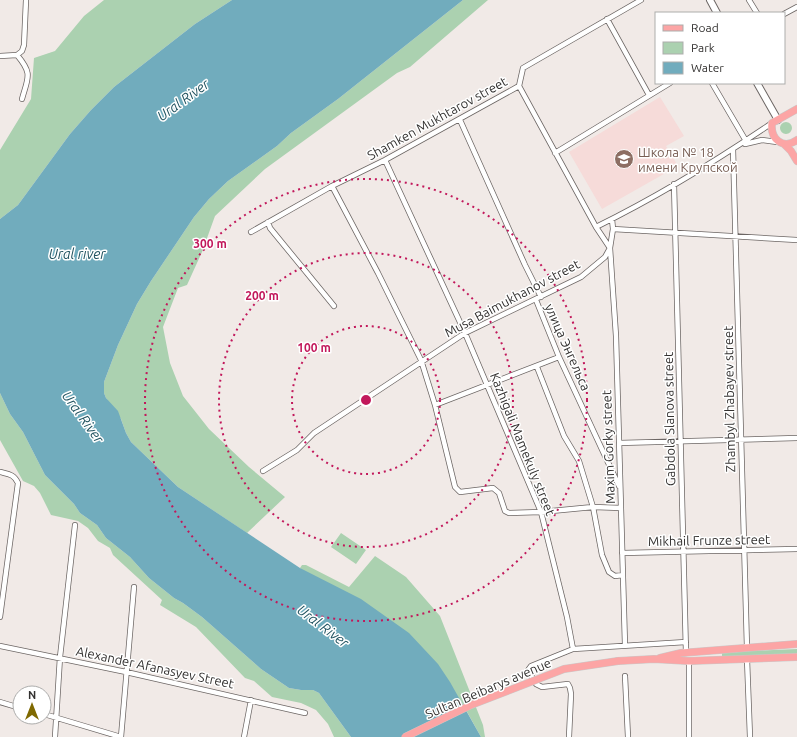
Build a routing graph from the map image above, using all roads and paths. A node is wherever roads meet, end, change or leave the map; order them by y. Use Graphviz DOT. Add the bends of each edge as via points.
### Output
graph roads {
  1 [pos="26,0"];
  2 [pos="641,0"];
  3 [pos="710,0"];
  4 [pos="749,0"];
  5 [pos="797,6"];
  6 [pos="716,12"];
  7 [pos="756,12"];
  8 [pos="785,13"];
  9 [pos="607,19"];
  10 [pos="0,56"];
  11 [pos="17,56"];
  12 [pos="668,84"];
  13 [pos="713,84"];
  14 [pos="757,84"];
  15 [pos="519,86"];
  16 [pos="649,96"];
  17 [pos="22,99"];
  18 [pos="797,109"];
  19 [pos="786,115"];
  20 [pos="797,118"];
  21 [pos="460,120"];
  22 [pos="775,122"];
  23 [pos="797,140"];
  24 [pos="746,141"];
  25 [pos="782,143"];
  26 [pos="738,146"];
  27 [pos="733,149"];
  28 [pos="555,153"];
  29 [pos="385,160"];
  30 [pos="797,161"];
  31 [pos="674,184"];
  32 [pos="332,186"];
  33 [pos="612,219"];
  34 [pos="268,222"];
  35 [pos="596,227"];
  36 [pos="613,230"];
  37 [pos="251,232"];
  38 [pos="676,233"];
  39 [pos="736,237"];
  40 [pos="797,240"];
  41 [pos="610,248"];
  42 [pos="541,297"];
  43 [pos="536,300"];
  44 [pos="334,306"];
  45 [pos="464,333"];
  46 [pos="559,357"];
  47 [pos="421,360"];
  48 [pos="537,367"];
  49 [pos="487,385"];
  50 [pos="435,405"];
  51 [pos="797,438"];
  52 [pos="740,440"];
  53 [pos="680,442"];
  54 [pos="619,443"];
  55 [pos="263,471"];
  56 [pos="0,472"];
  57 [pos="620,489"];
  58 [pos="593,507"];
  59 [pos="621,508"];
  60 [pos="541,512"];
  61 [pos="75,525"];
  62 [pos="797,549"];
  63 [pos="744,550"];
  64 [pos="683,552"];
  65 [pos="622,553"];
  66 [pos="623,575"];
  67 [pos="134,587"];
  68 [pos="0,617"];
  69 [pos="686,642"];
  70 [pos="797,644"];
  71 [pos="625,645"];
  72 [pos="0,646"];
  73 [pos="747,648"];
  74 [pos="573,649"];
  75 [pos="686,653"];
  76 [pos="60,657"];
  77 [pos="797,657"];
  78 [pos="654,659"];
  79 [pos="747,659"];
  80 [pos="689,661"];
  81 [pos="126,672"];
  82 [pos="625,676"];
  83 [pos="251,700"];
  84 [pos="0,702"];
  85 [pos="12,706"];
  86 [pos="305,713"];
  87 [pos="52,716"];
  88 [pos="57,718"];
  89 [pos="55,737"];
  90 [pos="121,737"];
  91 [pos="244,737"];
  92 [pos="405,737"];
  93 [pos="569,737"];
  94 [pos="628,737"];
  95 [pos="689,737"];
  96 [pos="750,737"];
  1 -- 11 [label="street" via="24,46"];
  2 -- 9 [label="street, Shamken Mukhtarov street"];
  3 -- 6 [label="main road"];
  4 -- 7 [label="street"];
  5 -- 8 [label="street"];
  9 -- 15 [label="street, Shamken Mukhtarov street" via="524,68"];
  9 -- 16 [label="street"];
  10 -- 11 [label="street"];
  11 -- 17 [label="street" via="28,69"];
  12 -- 16 [label="street"];
  13 -- 24 [label="street"];
  14 -- 22 [label="main road"];
  15 -- 21 [label="street, Shamken Mukhtarov street"];
  15 -- 28 [label="street, Maxim Gorky street"];
  16 -- 28 [label="street"];
  18 -- 19 [label="main road"];
  19 -- 20 [label="main road" via="790,114"];
  19 -- 22 [label="main road"];
  21 -- 29 [label="street, Shamken Mukhtarov street"];
  21 -- 42 [label="street, улица Энгельса"];
  22 -- 24 [label="street"];
  22 -- 25 [label="main road" via="772,133"];
  23 -- 25 [label="main road" via="793,143"];
  24 -- 26 [label="street"];
  25 -- 26 [label="street" via="762,140"];
  25 -- 30 [label="main road"];
  26 -- 27 [label="street"];
  27 -- 31 [label="street"];
  27 -- 39 [label="street, Zhambyl Zhabayev street"];
  28 -- 35 [label="street, Maxim Gorky street"];
  29 -- 32 [label="street, Shamken Mukhtarov street"];
  29 -- 45 [label="street, Kazhigali Mamekuly street"];
  31 -- 33 [label="street"];
  31 -- 38 [label="street, Gabdola Slanova street"];
  32 -- 34 [label="street, Shamken Mukhtarov street"];
  32 -- 47 [label="street"];
  33 -- 35 [label="street"];
  33 -- 36 [label="street, Maxim Gorky street"];
  34 -- 37 [label="street, Shamken Mukhtarov street"];
  34 -- 44 [label="street" via="270,228"];
  35 -- 41 [label="street, Maxim Gorky street"];
  36 -- 38 [label="street"];
  36 -- 41 [label="street, Maxim Gorky street"];
  38 -- 39 [label="street"];
  38 -- 53 [label="street, Gabdola Slanova street"];
  39 -- 40 [label="street"];
  39 -- 52 [label="street, Zhambyl Zhabayev street"];
  41 -- 42 [label="street, Musa Baimukhanov street" via="605,257 581,277"];
  41 -- 54 [label="street, Maxim Gorky street"];
  42 -- 43 [label="street, Musa Baimukhanov street"];
  43 -- 45 [label="street, Musa Baimukhanov street"];
  43 -- 46 [label="street, улица Энгельса"];
  45 -- 47 [label="street, Musa Baimukhanov street"];
  45 -- 49 [label="street, Kazhigali Mamekuly street"];
  46 -- 48 [label="street"];
  46 -- 57 [label="street, улица Энгельса"];
  47 -- 50 [label="street"];
  47 -- 55 [label="street, Musa Baimukhanov street" via="314,433 297,450"];
  48 -- 49 [label="street"];
  48 -- 58 [label="street" via="564,436 578,461"];
  49 -- 50 [label="street"];
  49 -- 60 [label="street, Kazhigali Mamekuly street"];
  50 -- 60 [label="street" via="455,487 460,492 493,488 499,493 505,511 509,513"];
  51 -- 52 [label="street"];
  52 -- 53 [label="street"];
  52 -- 63 [label="street, Zhambyl Zhabayev street"];
  53 -- 54 [label="street"];
  53 -- 64 [label="street, Gabdola Slanova street"];
  54 -- 57 [label="street, Maxim Gorky street"];
  56 -- 68 [label="street" via="12,475 18,483"];
  57 -- 59 [label="street, Maxim Gorky street"];
  58 -- 59 [label="street"];
  58 -- 60 [label="street"];
  58 -- 66 [label="street" via="602,555 609,572 615,576"];
  59 -- 65 [label="street, Maxim Gorky street"];
  60 -- 74 [label="street, Kazhigali Mamekuly street"];
  61 -- 76 [label="street"];
  62 -- 63 [label="street, Mikhail Frunze street"];
  63 -- 64 [label="street, Mikhail Frunze street"];
  63 -- 73 [label="street, Zhambyl Zhabayev street"];
  64 -- 65 [label="street, Mikhail Frunze street"];
  64 -- 69 [label="street, Gabdola Slanova street"];
  65 -- 66 [label="street, Maxim Gorky street"];
  66 -- 71 [label="street, Maxim Gorky street"];
  67 -- 81 [label="street"];
  69 -- 71 [label="street"];
  69 -- 75 [label="street, Gabdola Slanova street"];
  70 -- 73 [label="main road, Sultan Beibarys avenue"];
  71 -- 74 [label="street"];
  72 -- 76 [label="street, Alexander Afanasyev Street"];
  73 -- 75 [label="main road, Sultan Beibarys avenue"];
  74 -- 93 [label="street" via="531,666 528,670 536,684 568,684 571,694"];
  75 -- 78 [label="main road, Sultan Beibarys avenue"];
  76 -- 81 [label="street, Alexander Afanasyev Street"];
  76 -- 88 [label="street"];
  77 -- 79 [label="main road, Sultan Beibarys avenue"];
  78 -- 80 [label="main road, Sultan Beibarys avenue"];
  78 -- 92 [label="main road, Sultan Beibarys avenue, bridge" via="564,669 472,705"];
  79 -- 80 [label="main road, Sultan Beibarys avenue"];
  79 -- 96 [label="street"];
  80 -- 95 [label="street"];
  81 -- 83 [label="street, Alexander Afanasyev Street"];
  81 -- 90 [label="street"];
  82 -- 94 [label="street"];
  83 -- 86 [label="street, Alexander Afanasyev Street"];
  83 -- 91 [label="street"];
  84 -- 85 [label="street"];
  87 -- 88 [label="street"];
  88 -- 89 [label="street"];
  88 -- 90 [label="street"];
}
